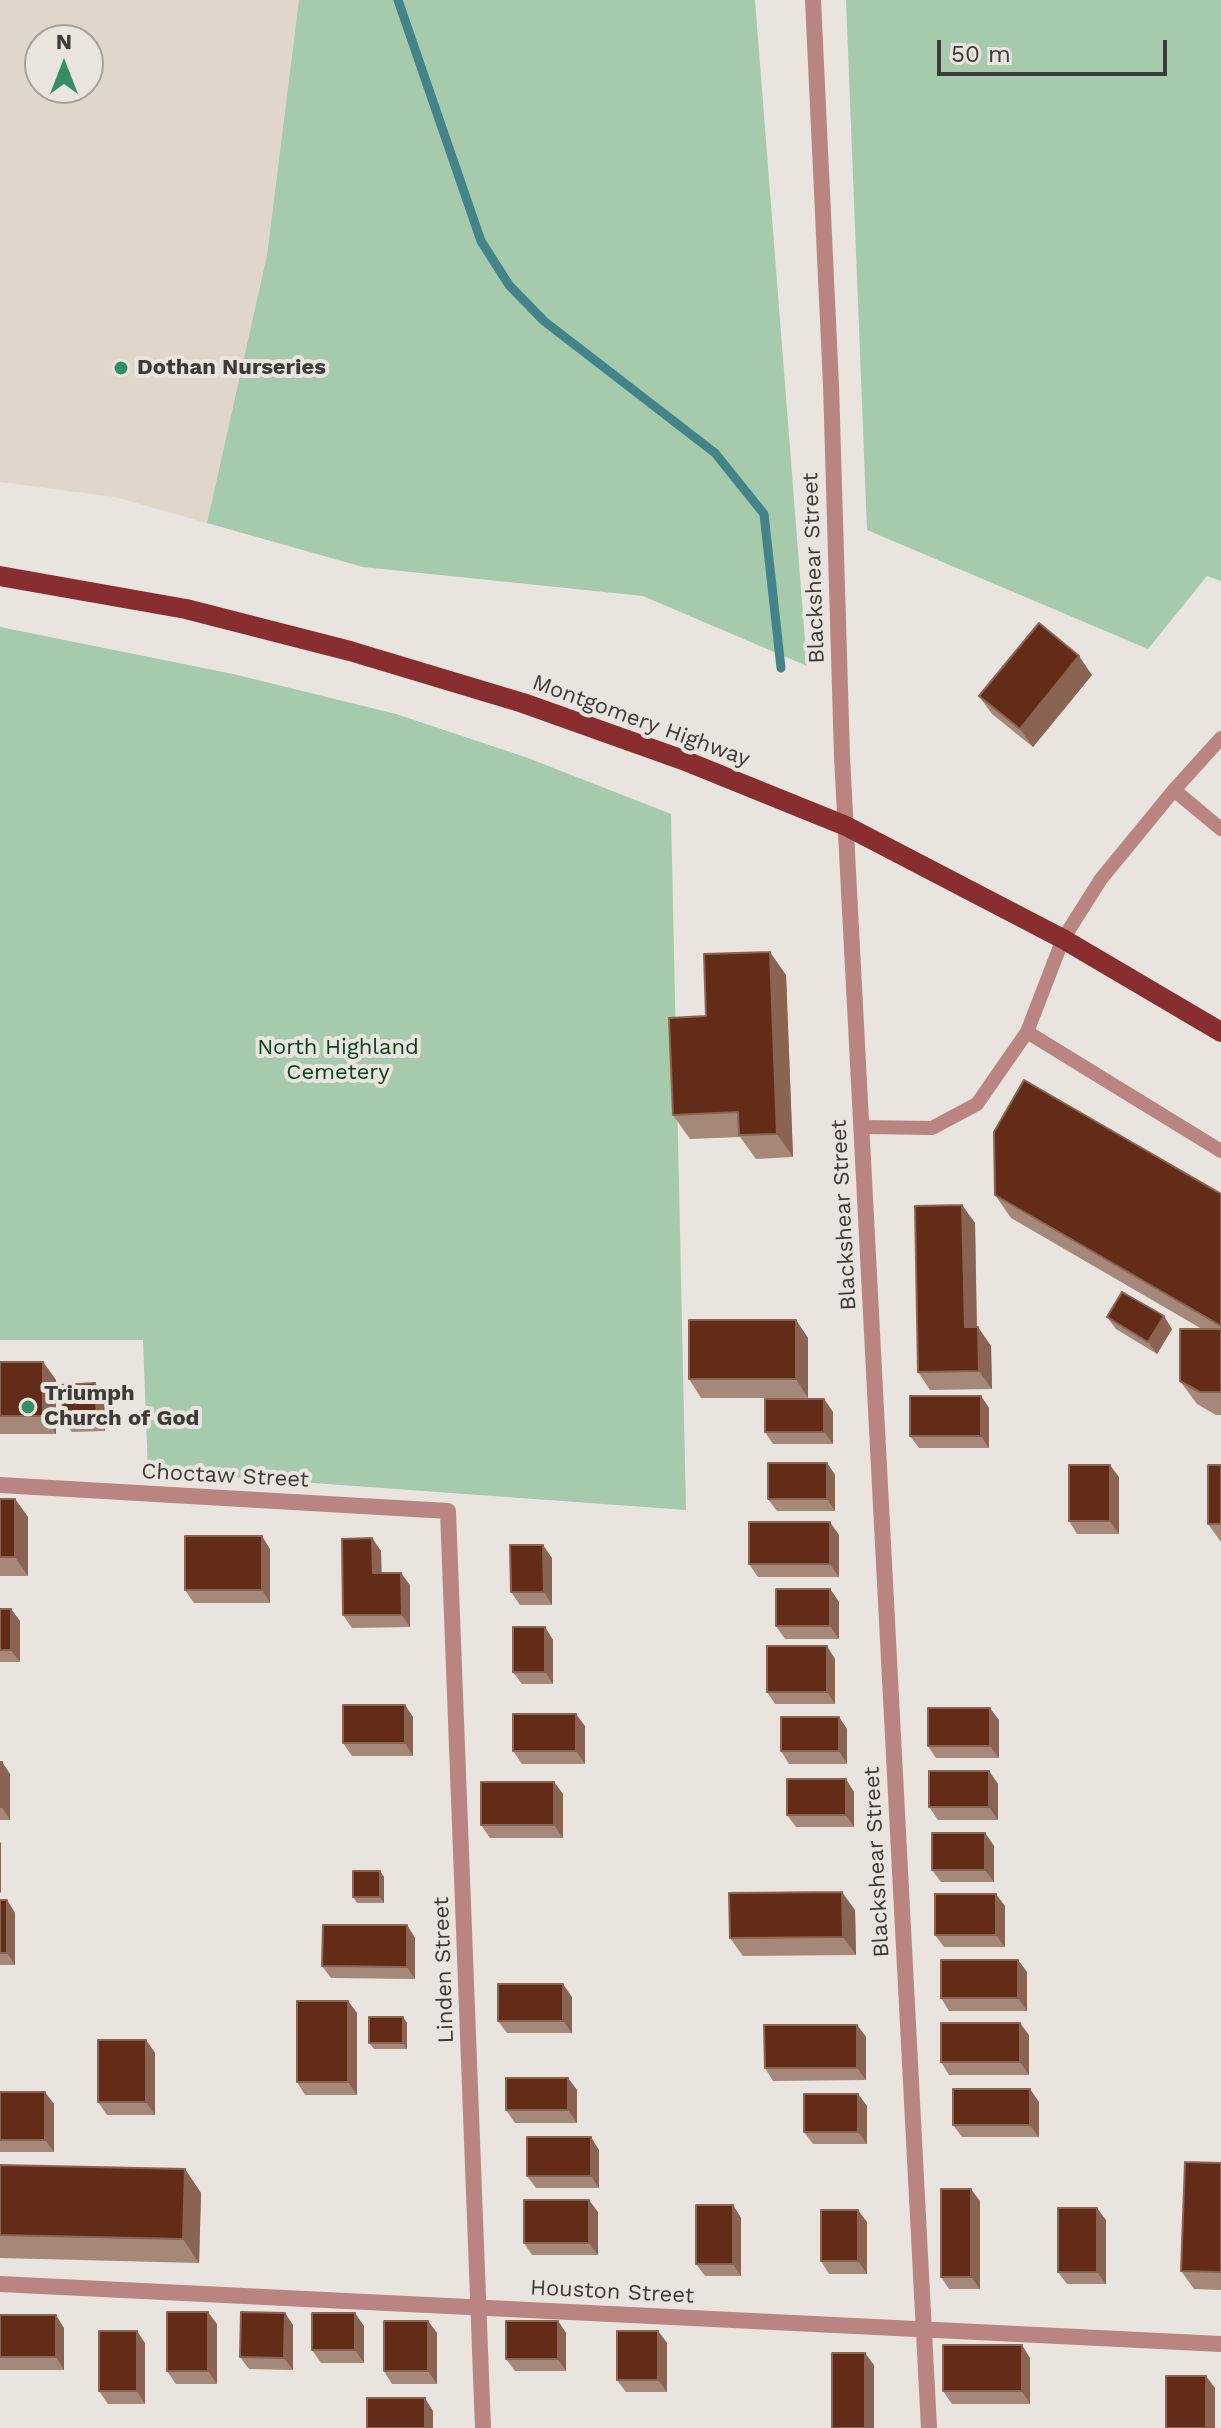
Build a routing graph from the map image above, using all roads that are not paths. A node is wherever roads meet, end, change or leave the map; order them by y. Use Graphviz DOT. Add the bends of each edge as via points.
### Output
graph roads {
  1 [pos="813,0"];
  2 [pos="0,576"];
  3 [pos="1221,738"];
  4 [pos="1174,790"];
  5 [pos="846,826"];
  6 [pos="1221,829"];
  7 [pos="1063,939"];
  8 [pos="1027,1032"];
  9 [pos="1221,1032"];
  10 [pos="861,1127"];
  11 [pos="1221,1151"];
  12 [pos="0,1485"];
  13 [pos="448,1511"];
  14 [pos="0,2284"];
  15 [pos="479,2307"];
  16 [pos="924,2330"];
  17 [pos="1221,2344"];
  18 [pos="483,2428"];
  19 [pos="929,2428"];
  1 -- 5 [label="street, Blackshear Street"];
  2 -- 5 [label="main road, Montgomery Highway" via="186,609 436,675 611,734"];
  3 -- 4 [label="lane"];
  4 -- 6 [label="lane"];
  4 -- 7 [label="lane" via="1101,879"];
  5 -- 7 [label="main road, Montgomery Highway"];
  5 -- 10 [label="street, Blackshear Street"];
  7 -- 8 [label="lane"];
  7 -- 9 [label="main road, Montgomery Highway"];
  8 -- 10 [label="lane" via="977,1104 932,1128"];
  8 -- 11 [label="lane"];
  10 -- 16 [label="street, Blackshear Street"];
  12 -- 13 [label="street, Choctaw Street"];
  13 -- 15 [label="street, Linden Street"];
  14 -- 15 [label="street, Houston Street"];
  15 -- 16 [label="street, Houston Street"];
  15 -- 18 [label="street, Linden Street"];
  16 -- 17 [label="street, Houston Street"];
  16 -- 19 [label="street, Blackshear Street"];
}
